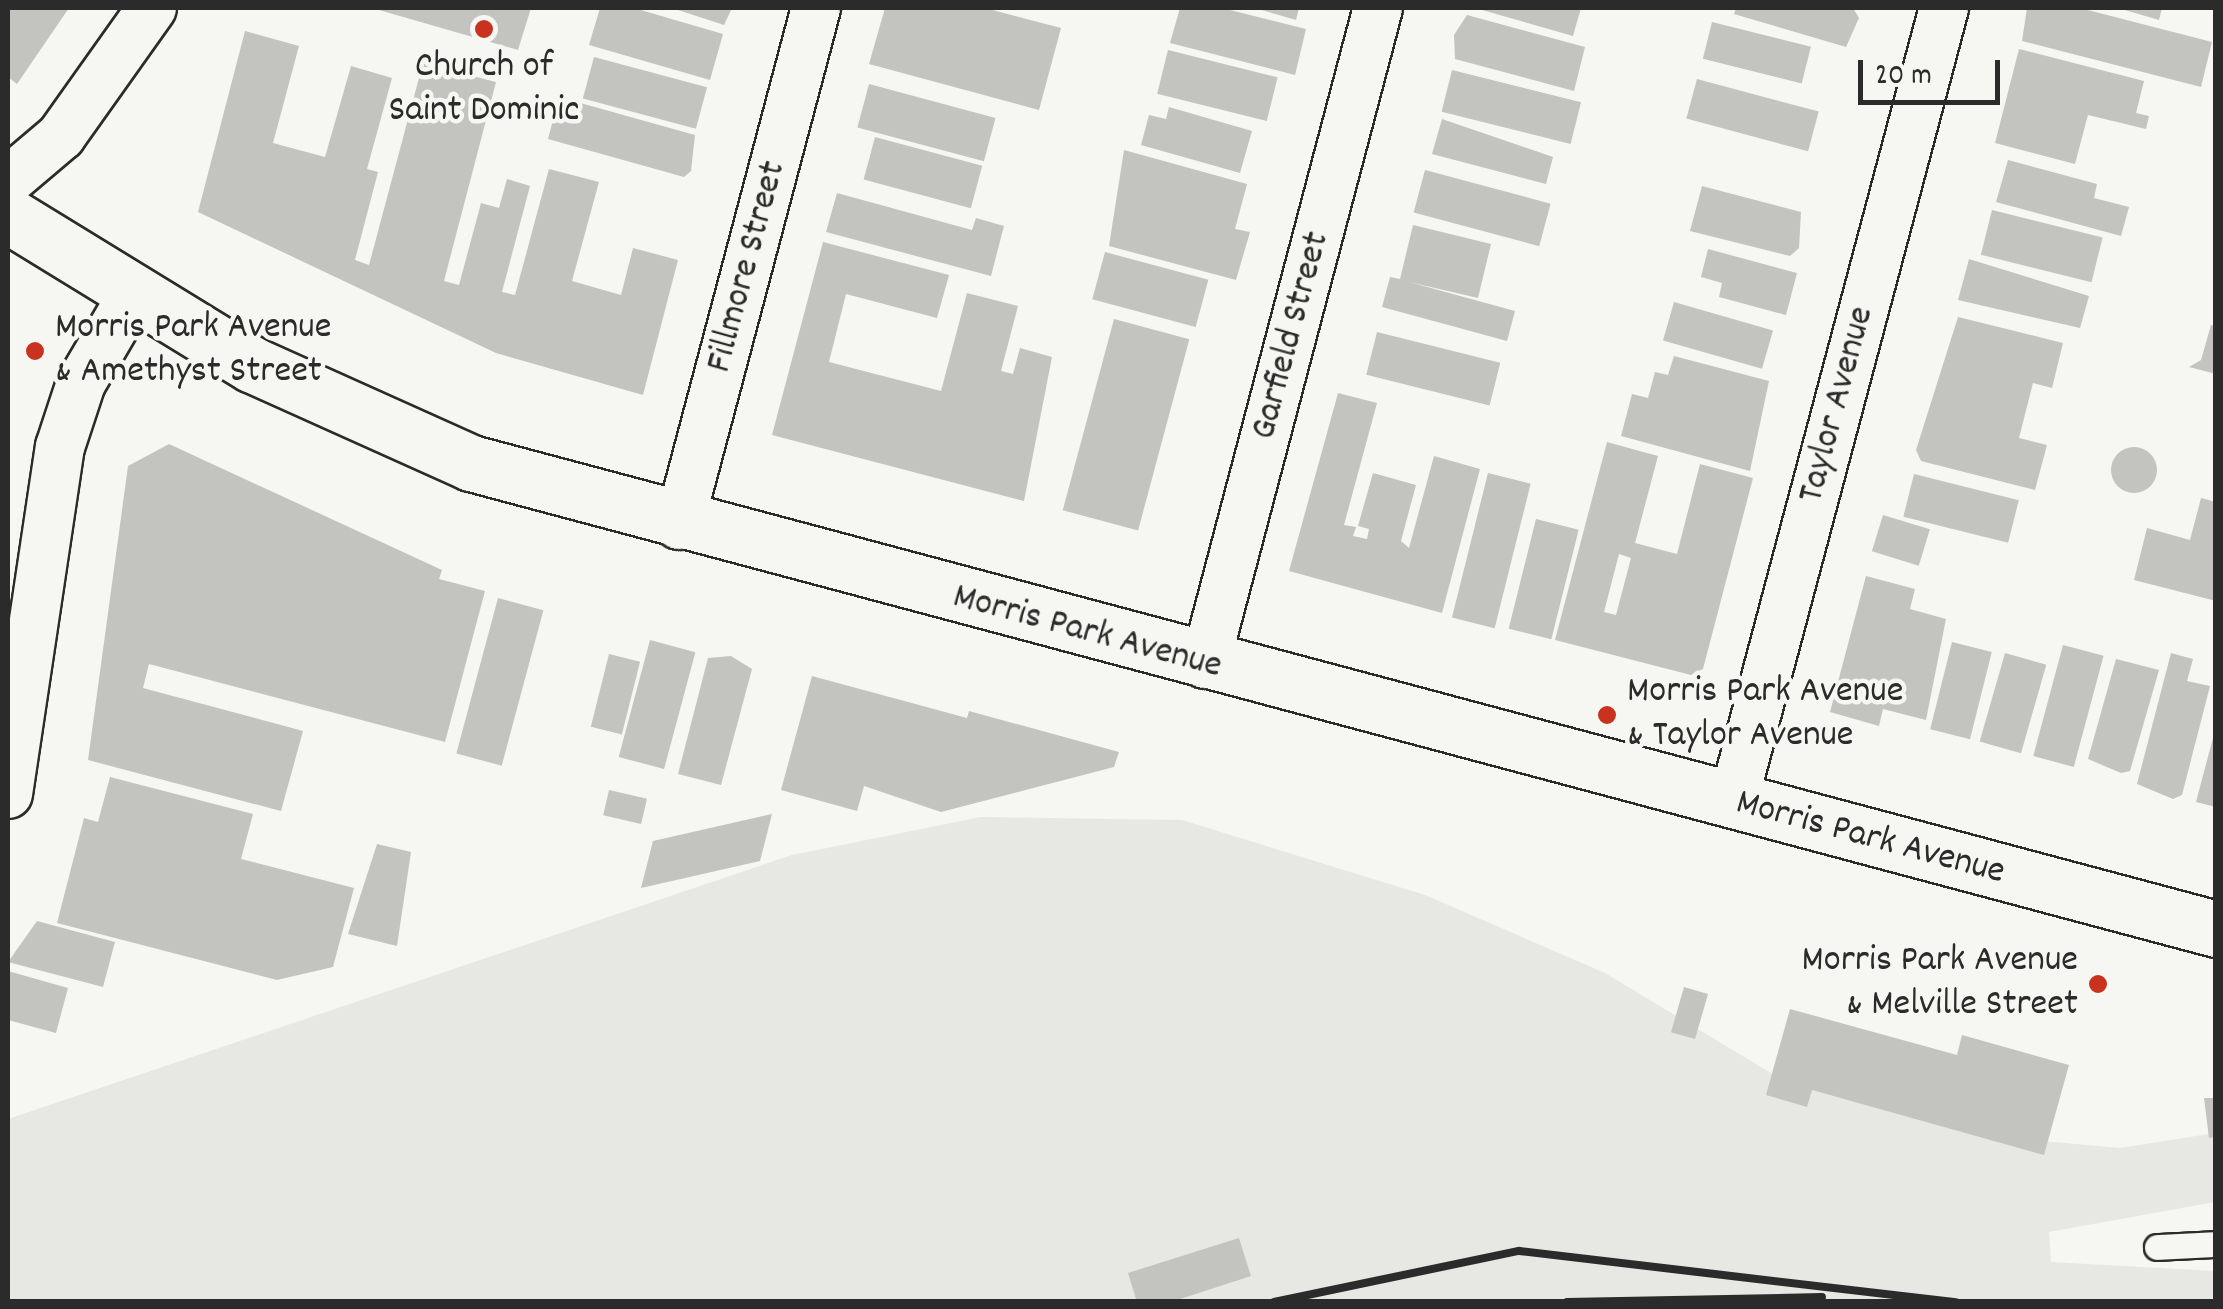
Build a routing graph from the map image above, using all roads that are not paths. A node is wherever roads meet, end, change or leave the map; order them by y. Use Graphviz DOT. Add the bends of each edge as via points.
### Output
graph roads {
  1 [pos="152,8"];
  2 [pos="816,8"];
  3 [pos="1378,8"];
  4 [pos="1944,8"];
  5 [pos="8,181"];
  6 [pos="8,214"];
  7 [pos="132,296"];
  8 [pos="679,525"];
  9 [pos="1206,664"];
  10 [pos="8,794"];
  11 [pos="1733,802"];
  12 [pos="2216,929"];
  13 [pos="2216,1244"];
  14 [pos="2157,1247"];
  1 -- 5 [label="street" via="61,136"];
  2 -- 8 [label="street, Fillmore Street"];
  3 -- 9 [label="street, Garfield Street"];
  4 -- 11 [label="street, Taylor Avenue"];
  6 -- 7 [label="main road, Morris Park Avenue"];
  7 -- 8 [label="main road, Morris Park Avenue" via="370,424"];
  7 -- 10 [label="street" via="82,383 60,447"];
  8 -- 9 [label="main road, Morris Park Avenue"];
  9 -- 11 [label="main road, Morris Park Avenue"];
  11 -- 12 [label="main road, Morris Park Avenue"];
  13 -- 14 [label="lane"];
}
